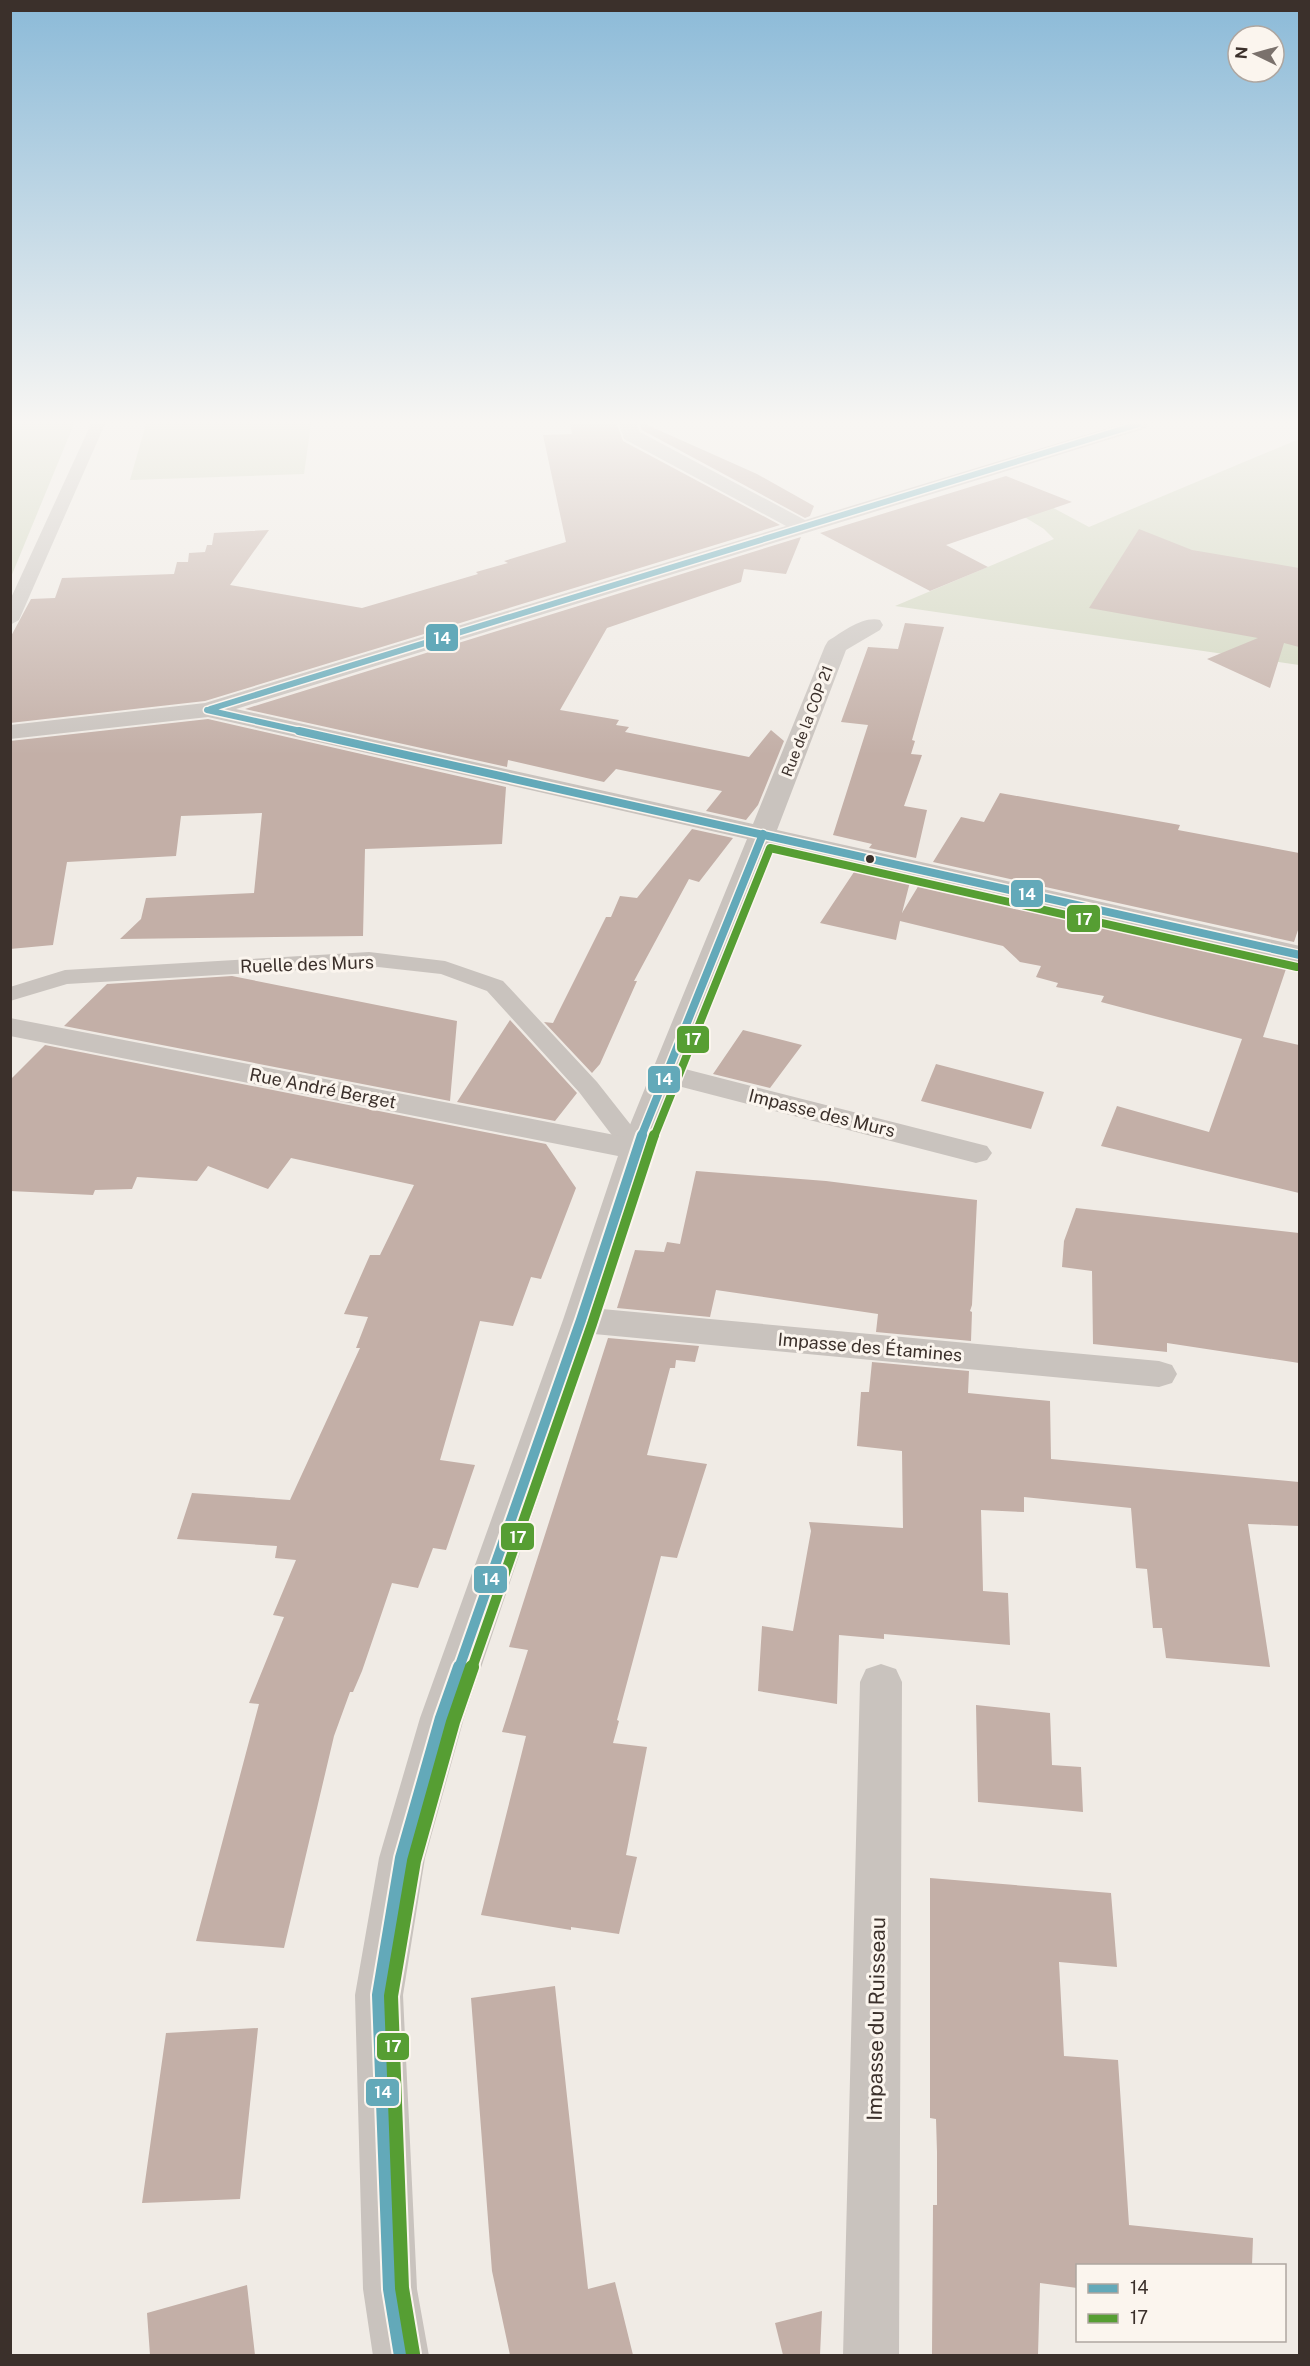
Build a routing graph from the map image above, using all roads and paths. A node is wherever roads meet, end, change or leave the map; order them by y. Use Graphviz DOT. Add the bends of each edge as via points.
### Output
graph roads {
  1 [pos="48,534"];
  2 [pos="776,534"];
  3 [pos="10,620"];
  4 [pos="872,625"];
  5 [pos="207,710"];
  6 [pos="10,732"];
  7 [pos="763,834"];
  8 [pos="1299,955"];
  9 [pos="10,994"];
  10 [pos="10,1027"];
  11 [pos="668,1074"];
  12 [pos="636,1149"];
  13 [pos="976,1153"];
  14 [pos="581,1320"];
  15 [pos="1159,1374"];
  16 [pos="881,1682"];
  17 [pos="401,2355"];
  18 [pos="871,2355"];
  1 -- 3 [label="lane"];
  2 -- 5 [label="street"];
  4 -- 7 [label="street, Rue de la COP 21" via="836,646"];
  5 -- 6 [label="street"];
  5 -- 7 [label="street"];
  7 -- 8 [label="street"];
  7 -- 11 [label="street, Rue de la COP 21"];
  9 -- 12 [label="lane, Ruelle des Murs" via="65,977 369,960 445,968 495,986 588,1087"];
  10 -- 12 [label="street, Rue André Berget"];
  11 -- 12 [label="street, Rue de la COP 21"];
  11 -- 13 [label="street, Impasse des Murs"];
  12 -- 14 [label="street, Rue de la COP 21"];
  14 -- 15 [label="street, Impasse des Étamines"];
  14 -- 17 [label="street, Rue de la COP 21" via="442,1718 402,1858 379,1995 390,2289"];
  16 -- 18 [label="street, Impasse du Ruisseau"];
}
